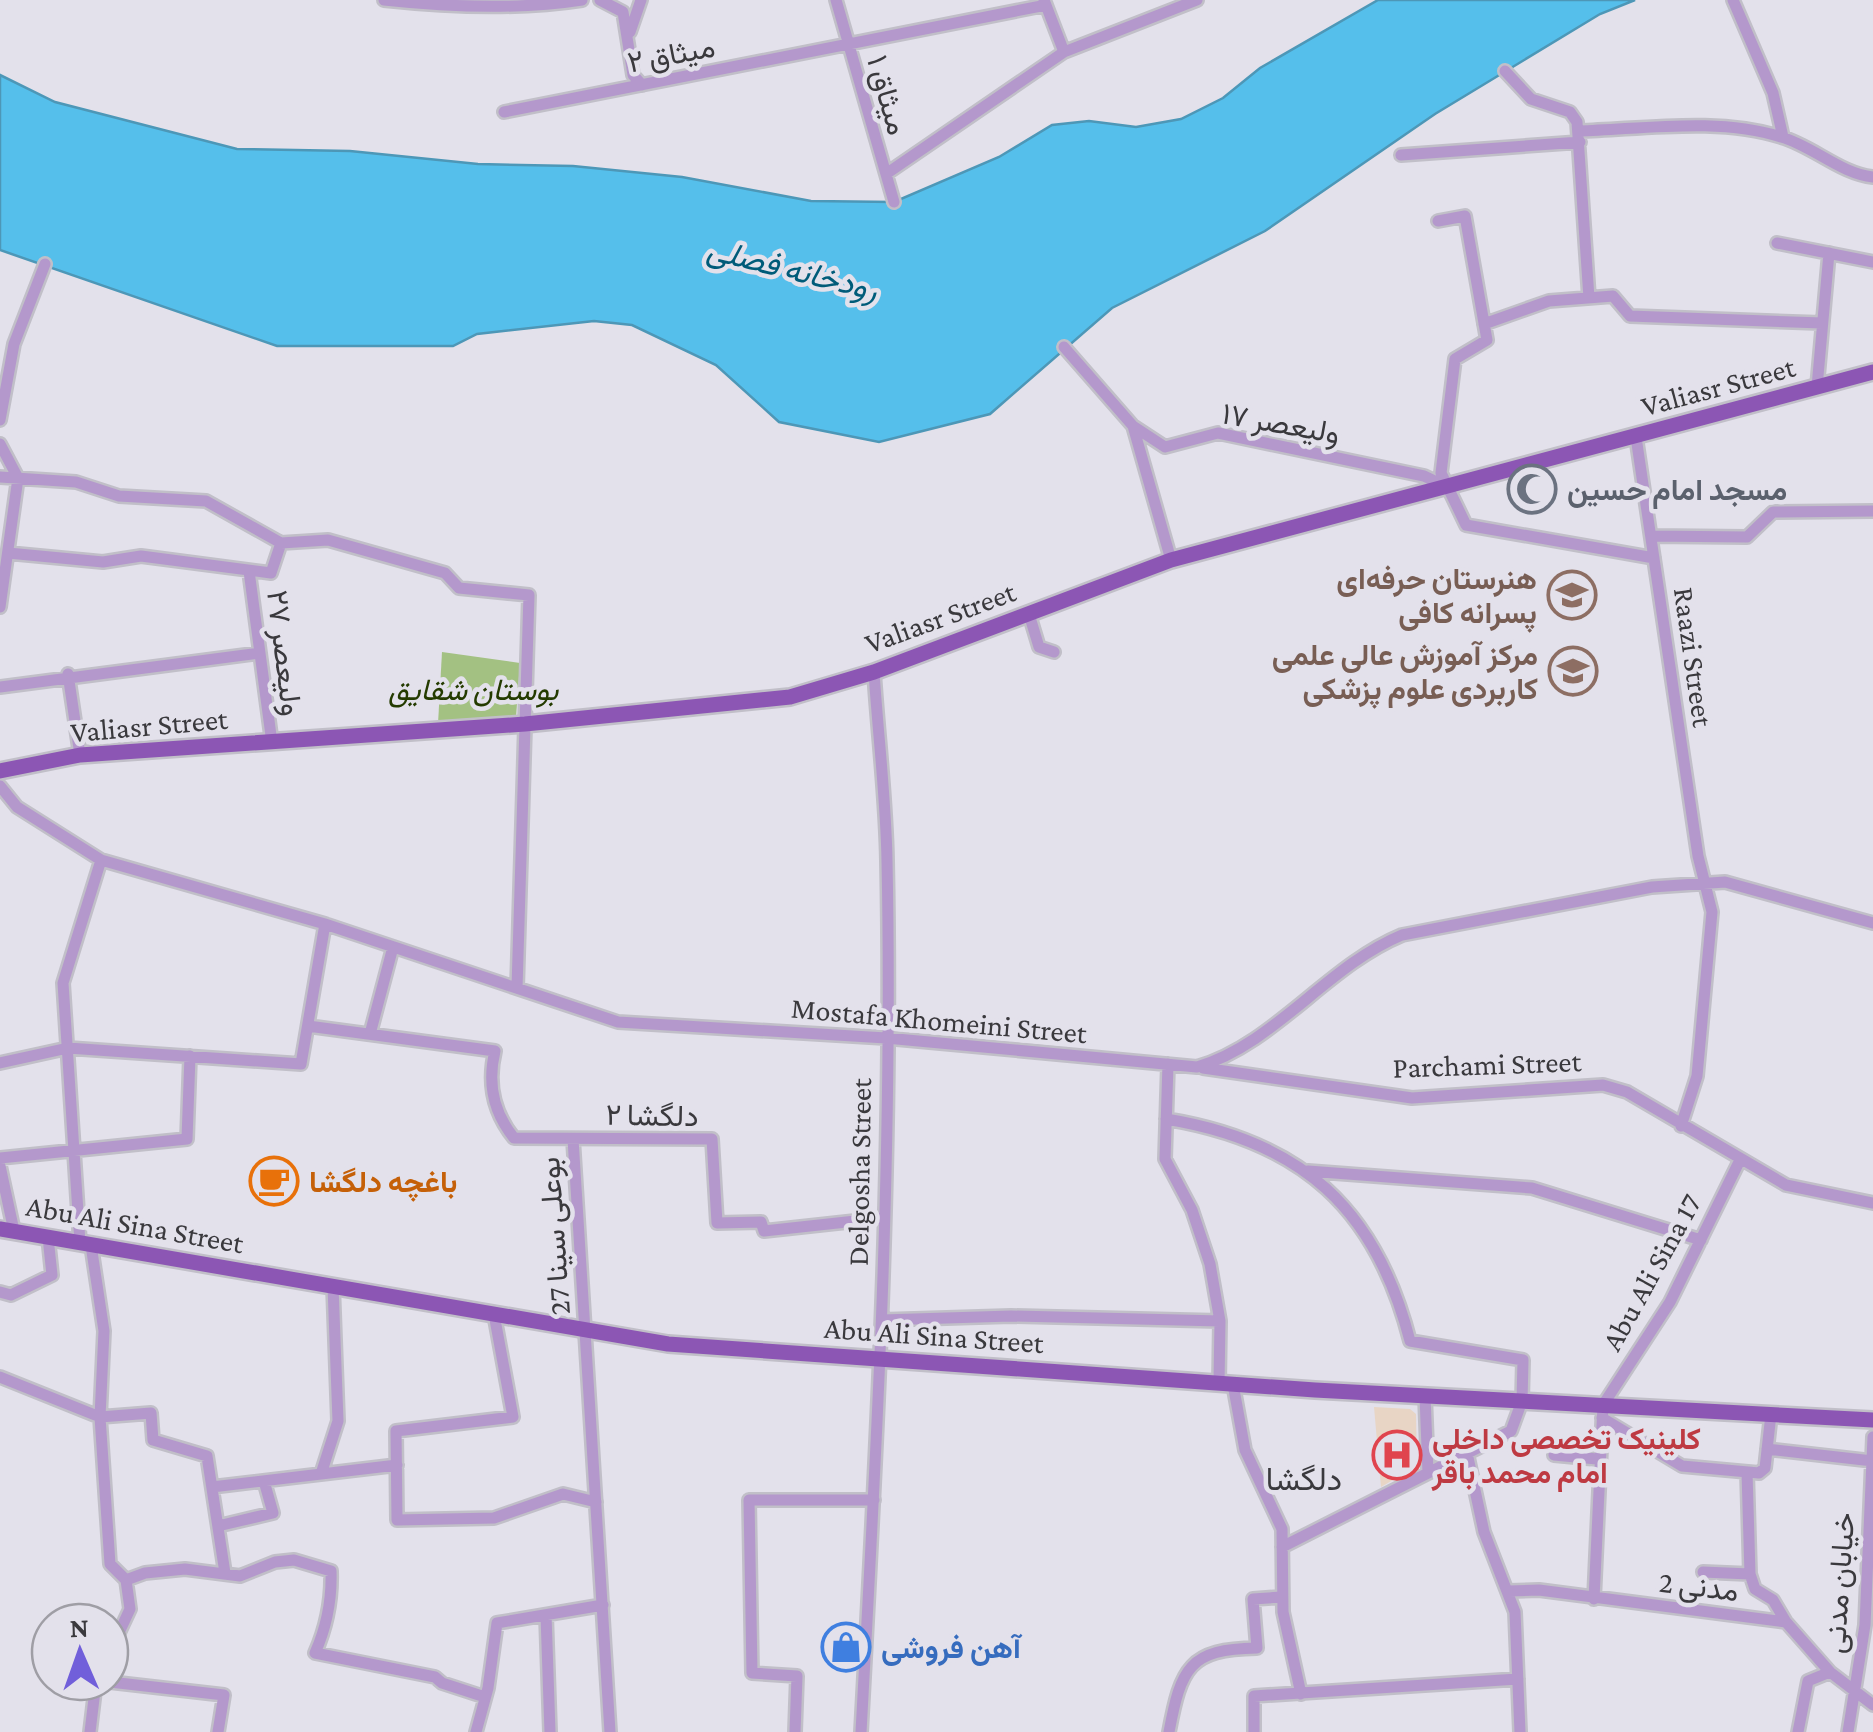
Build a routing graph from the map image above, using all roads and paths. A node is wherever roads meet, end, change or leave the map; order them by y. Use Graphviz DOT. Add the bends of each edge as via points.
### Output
graph roads {
  1 [pos="384,0"];
  2 [pos="582,0"];
  3 [pos="600,0"];
  4 [pos="641,0"];
  5 [pos="836,0"];
  6 [pos="1197,0"];
  7 [pos="1732,0"];
  8 [pos="1045,3"];
  9 [pos="630,36"];
  10 [pos="848,44"];
  11 [pos="1064,52"];
  12 [pos="630,55"];
  13 [pos="1505,71"];
  14 [pos="642,85"];
  15 [pos="612,91"];
  16 [pos="504,112"];
  17 [pos="1579,136"];
  18 [pos="1783,137"];
  19 [pos="1401,156"];
  20 [pos="886,174"];
  21 [pos="1873,176"];
  22 [pos="894,202"];
  23 [pos="1438,220"];
  24 [pos="1777,243"];
  25 [pos="1829,253"];
  26 [pos="1873,262"];
  27 [pos="45,264"];
  28 [pos="1590,298"];
  29 [pos="1822,323"];
  30 [pos="1484,324"];
  31 [pos="1064,347"];
  32 [pos="1873,372"];
  33 [pos="1817,388"];
  34 [pos="0,420"];
  35 [pos="1133,426"];
  36 [pos="1636,436"];
  37 [pos="0,444"];
  38 [pos="0,477"];
  39 [pos="18,478"];
  40 [pos="1445,486"];
  41 [pos="1873,511"];
  42 [pos="1651,536"];
  43 [pos="281,543"];
  44 [pos="8,552"];
  45 [pos="1654,558"];
  46 [pos="1170,560"];
  47 [pos="249,570"];
  48 [pos="0,607"];
  49 [pos="1029,614"];
  50 [pos="1054,652"];
  51 [pos="260,653"];
  52 [pos="874,672"];
  53 [pos="68,674"];
  54 [pos="0,686"];
  55 [pos="525,724"];
  56 [pos="272,743"];
  57 [pos="80,755"];
  58 [pos="0,770"];
  59 [pos="0,786"];
  60 [pos="101,860"];
  61 [pos="1706,883"];
  62 [pos="1873,923"];
  63 [pos="325,924"];
  64 [pos="392,946"];
  65 [pos="517,988"];
  66 [pos="308,1026"];
  67 [pos="370,1034"];
  68 [pos="886,1038"];
  69 [pos="68,1048"];
  70 [pos="190,1056"];
  71 [pos="0,1062"];
  72 [pos="1168,1064"];
  73 [pos="1197,1067"];
  74 [pos="1166,1119"];
  75 [pos="1681,1126"];
  76 [pos="572,1138"];
  77 [pos="74,1150"];
  78 [pos="0,1158"];
  79 [pos="1740,1160"];
  80 [pos="0,1166"];
  81 [pos="1308,1172"];
  82 [pos="1873,1203"];
  83 [pos="883,1218"];
  84 [pos="7,1230"];
  85 [pos="48,1237"];
  86 [pos="1701,1240"];
  87 [pos="86,1244"];
  88 [pos="333,1286"];
  89 [pos="0,1292"];
  90 [pos="494,1314"];
  91 [pos="882,1320"];
  92 [pos="1220,1321"];
  93 [pos="585,1330"];
  94 [pos="881,1359"];
  95 [pos="0,1377"];
  96 [pos="1226,1384"];
  97 [pos="1426,1396"];
  98 [pos="1522,1401"];
  99 [pos="1602,1412"];
  100 [pos="1771,1414"];
  101 [pos="100,1417"];
  102 [pos="1873,1420"];
  103 [pos="1873,1437"];
  104 [pos="1767,1449"];
  105 [pos="1467,1453"];
  106 [pos="1554,1455"];
  107 [pos="1597,1459"];
  108 [pos="1872,1461"];
  109 [pos="396,1465"];
  110 [pos="1747,1472"];
  111 [pos="1428,1473"];
  112 [pos="321,1474"];
  113 [pos="264,1481"];
  114 [pos="212,1487"];
  115 [pos="874,1500"];
  116 [pos="596,1502"];
  117 [pos="218,1526"];
  118 [pos="1282,1548"];
  119 [pos="1703,1572"];
  120 [pos="225,1573"];
  121 [pos="1750,1574"];
  122 [pos="126,1580"];
  123 [pos="1509,1591"];
  124 [pos="1282,1598"];
  125 [pos="1594,1598"];
  126 [pos="129,1602"];
  127 [pos="603,1605"];
  128 [pos="546,1615"];
  129 [pos="1786,1622"];
  130 [pos="1830,1672"];
  131 [pos="1518,1678"];
  132 [pos="130,1684"];
  133 [pos="1854,1693"];
  134 [pos="1301,1694"];
  135 [pos="486,1697"];
  136 [pos="94,1702"];
  137 [pos="1873,1705"];
  138 [pos="90,1732"];
  139 [pos="218,1732"];
  140 [pos="476,1732"];
  141 [pos="550,1732"];
  142 [pos="610,1732"];
  143 [pos="796,1732"];
  144 [pos="862,1732"];
  145 [pos="1168,1732"];
  146 [pos="1254,1732"];
  147 [pos="1520,1732"];
  148 [pos="1798,1732"];
  149 [pos="1848,1732"];
  1 -- 2 [label="street" via="543,6"];
  3 -- 9 [label="street" via="623,12"];
  4 -- 9 [label="street"];
  5 -- 10 [label="street, میثاق ۱"];
  6 -- 11 [label="street"];
  7 -- 18 [label="street" via="1773,93"];
  8 -- 10 [label="street, میثاق ۲"];
  8 -- 11 [label="street"];
  9 -- 12 [label="street"];
  10 -- 14 [label="street, میثاق ۲"];
  10 -- 20 [label="street, میثاق ۱"];
  11 -- 20 [label="street"];
  12 -- 14 [label="street" via="632,75"];
  12 -- 15 [label="street"];
  13 -- 17 [label="street" via="1532,99 1570,112"];
  14 -- 15 [label="street, میثاق ۲"];
  15 -- 16 [label="street, میثاق ۲"];
  17 -- 18 [label="street" via="1719,128"];
  17 -- 19 [label="street"];
  17 -- 28 [label="street"];
  18 -- 21 [label="street" via="1856,175"];
  20 -- 22 [label="street, میثاق ۱"];
  23 -- 30 [label="street" via="1465,216"];
  24 -- 25 [label="street"];
  25 -- 26 [label="street"];
  25 -- 29 [label="street"];
  27 -- 34 [label="street" via="14,344"];
  28 -- 29 [label="street" via="1613,296 1630,316"];
  28 -- 30 [label="street" via="1549,301"];
  29 -- 33 [label="street"];
  30 -- 40 [label="street" via="1487,340 1454,359"];
  31 -- 35 [label="street"];
  32 -- 33 [label="main road, Valiasr Street"];
  33 -- 36 [label="main road, Valiasr Street"];
  35 -- 40 [label="street, ولیعصر ۱۷" via="1164,447 1218,432"];
  35 -- 46 [label="street"];
  36 -- 40 [label="main road, Valiasr Street"];
  36 -- 42 [label="street, Raazi Street"];
  37 -- 39 [label="street"];
  38 -- 39 [label="street"];
  39 -- 43 [label="street" via="76,482 120,496 206,501"];
  39 -- 44 [label="street"];
  40 -- 45 [label="street" via="1466,525"];
  40 -- 46 [label="main road, Valiasr Street"];
  41 -- 42 [label="street" via="1773,512 1747,537"];
  42 -- 45 [label="street, Raazi Street"];
  43 -- 47 [label="street" via="271,574"];
  43 -- 55 [label="street" via="328,540 445,573 458,588 529,595"];
  44 -- 47 [label="street" via="102,562 141,556"];
  44 -- 48 [label="street"];
  45 -- 61 [label="street, Raazi Street"];
  46 -- 49 [label="main road, Valiasr Street"];
  47 -- 51 [label="street, ولیعصر ۲۷"];
  49 -- 50 [label="street" via="1039,647"];
  49 -- 52 [label="main road, Valiasr Street"];
  51 -- 53 [label="street"];
  51 -- 56 [label="street, ولیعصر ۲۷"];
  52 -- 55 [label="main road, Valiasr Street" via="790,697"];
  52 -- 68 [label="street, Delgosha Street" via="887,858"];
  53 -- 54 [label="street"];
  53 -- 57 [label="street"];
  55 -- 56 [label="main road, Valiasr Street"];
  55 -- 65 [label="street"];
  56 -- 57 [label="main road, Valiasr Street"];
  57 -- 58 [label="main road, Valiasr Street"];
  59 -- 60 [label="street, Mostafa Khomeini Street" via="18,807"];
  60 -- 63 [label="street, Mostafa Khomeini Street"];
  60 -- 69 [label="street" via="64,983"];
  61 -- 62 [label="street" via="1725,882"];
  61 -- 73 [label="street" via="1652,887 1402,936 1368,950 1226,1058"];
  61 -- 75 [label="street, Raazi Street" via="1712,912 1697,1076"];
  63 -- 64 [label="street, Mostafa Khomeini Street"];
  63 -- 66 [label="street"];
  64 -- 65 [label="street, Mostafa Khomeini Street"];
  64 -- 67 [label="street"];
  65 -- 68 [label="street, Mostafa Khomeini Street" via="618,1022"];
  66 -- 67 [label="street"];
  66 -- 70 [label="street" via="301,1064"];
  67 -- 76 [label="street, دلگشا ۲" via="495,1051 491,1090 514,1138"];
  68 -- 72 [label="street, Mostafa Khomeini Street"];
  68 -- 83 [label="street, Delgosha Street"];
  69 -- 70 [label="street"];
  69 -- 71 [label="street"];
  69 -- 77 [label="street"];
  70 -- 77 [label="street" via="187,1139"];
  72 -- 73 [label="street, Mostafa Khomeini Street"];
  72 -- 74 [label="street"];
  73 -- 75 [label="street, Parchami Street" via="1412,1098 1603,1086 1628,1092"];
  74 -- 81 [label="street" via="1232,1133"];
  74 -- 92 [label="street" via="1165,1159 1202,1236"];
  75 -- 79 [label="street, Parchami Street"];
  76 -- 83 [label="street, دلگشا ۲" via="712,1140 717,1223 761,1222 764,1231"];
  76 -- 93 [label="street, بوعلی سینا 27"];
  77 -- 78 [label="street"];
  77 -- 87 [label="street"];
  79 -- 82 [label="street, Parchami Street" via="1786,1185"];
  79 -- 86 [label="street, Abu Ali Sina 17"];
  80 -- 84 [label="street"];
  81 -- 86 [label="street" via="1532,1188"];
  81 -- 98 [label="street" via="1375,1246 1410,1341 1524,1360"];
  83 -- 91 [label="street, Delgosha Street"];
  84 -- 85 [label="main road, Abu Ali Sina Street"];
  85 -- 87 [label="main road, Abu Ali Sina Street"];
  85 -- 89 [label="street" via="52,1276 11,1295"];
  86 -- 99 [label="street, Abu Ali Sina 17"];
  87 -- 88 [label="main road, Abu Ali Sina Street"];
  87 -- 101 [label="street" via="104,1331"];
  88 -- 90 [label="main road, Abu Ali Sina Street"];
  88 -- 112 [label="street" via="338,1421"];
  90 -- 93 [label="main road, Abu Ali Sina Street"];
  90 -- 109 [label="street" via="513,1417 396,1431"];
  91 -- 92 [label="street"];
  91 -- 94 [label="street, Delgosha Street"];
  92 -- 96 [label="street"];
  93 -- 94 [label="main road, Abu Ali Sina Street" via="668,1344"];
  93 -- 116 [label="street, بوعلی سینا 27"];
  94 -- 96 [label="main road, Abu Ali Sina Street"];
  94 -- 115 [label="street, Delgosha Street"];
  95 -- 101 [label="street"];
  96 -- 97 [label="main road, Abu Ali Sina Street"];
  96 -- 118 [label="street" via="1246,1450 1282,1528"];
  97 -- 98 [label="main road, Abu Ali Sina Street"];
  97 -- 111 [label="street"];
  98 -- 99 [label="main road, Abu Ali Sina Street"];
  98 -- 105 [label="street" via="1511,1430"];
  99 -- 100 [label="main road, Abu Ali Sina Street"];
  99 -- 107 [label="street"];
  99 -- 110 [label="street" via="1682,1466"];
  100 -- 102 [label="main road, Abu Ali Sina Street"];
  100 -- 104 [label="street"];
  101 -- 114 [label="street" via="151,1412 153,1440 207,1456"];
  101 -- 122 [label="street" via="110,1564"];
  103 -- 108 [label="street, خیابان مدنی"];
  104 -- 108 [label="street"];
  104 -- 110 [label="street" via="1763,1472"];
  105 -- 111 [label="street"];
  105 -- 123 [label="street" via="1484,1532"];
  106 -- 107 [label="street"];
  107 -- 125 [label="street"];
  108 -- 133 [label="street, خیابان مدنی" via="1865,1625"];
  109 -- 112 [label="street"];
  109 -- 116 [label="street" via="397,1520 494,1518 562,1494"];
  110 -- 121 [label="street"];
  111 -- 118 [label="street"];
  112 -- 113 [label="street"];
  113 -- 114 [label="street"];
  113 -- 117 [label="street" via="274,1512"];
  114 -- 117 [label="street"];
  115 -- 143 [label="street" via="749,1500 752,1672 797,1676"];
  115 -- 144 [label="street, Delgosha Street"];
  116 -- 127 [label="street, بوعلی سینا 27"];
  117 -- 120 [label="street"];
  118 -- 124 [label="street"];
  119 -- 121 [label="street"];
  120 -- 122 [label="street" via="165,1570"];
  120 -- 135 [label="street" via="240,1576 294,1560 330,1571 330,1605 315,1654 435,1676"];
  121 -- 129 [label="street"];
  122 -- 126 [label="street"];
  123 -- 125 [label="street, مدنی 2"];
  123 -- 131 [label="street"];
  124 -- 134 [label="street"];
  124 -- 145 [label="street" via="1254,1599 1256,1648 1220,1648 1195,1662"];
  125 -- 129 [label="street, مدنی 2"];
  127 -- 128 [label="street"];
  127 -- 142 [label="street, بوعلی سینا 27"];
  128 -- 135 [label="street" via="497,1623"];
  128 -- 141 [label="street"];
  129 -- 130 [label="street"];
  130 -- 133 [label="street"];
  130 -- 148 [label="street" via="1808,1680"];
  131 -- 134 [label="street"];
  131 -- 147 [label="street"];
  132 -- 139 [label="street" via="224,1695"];
  133 -- 137 [label="street"];
  133 -- 149 [label="street, خیابان مدنی"];
  134 -- 146 [label="street" via="1254,1696"];
  135 -- 140 [label="street"];
  136 -- 138 [label="street"];
}
